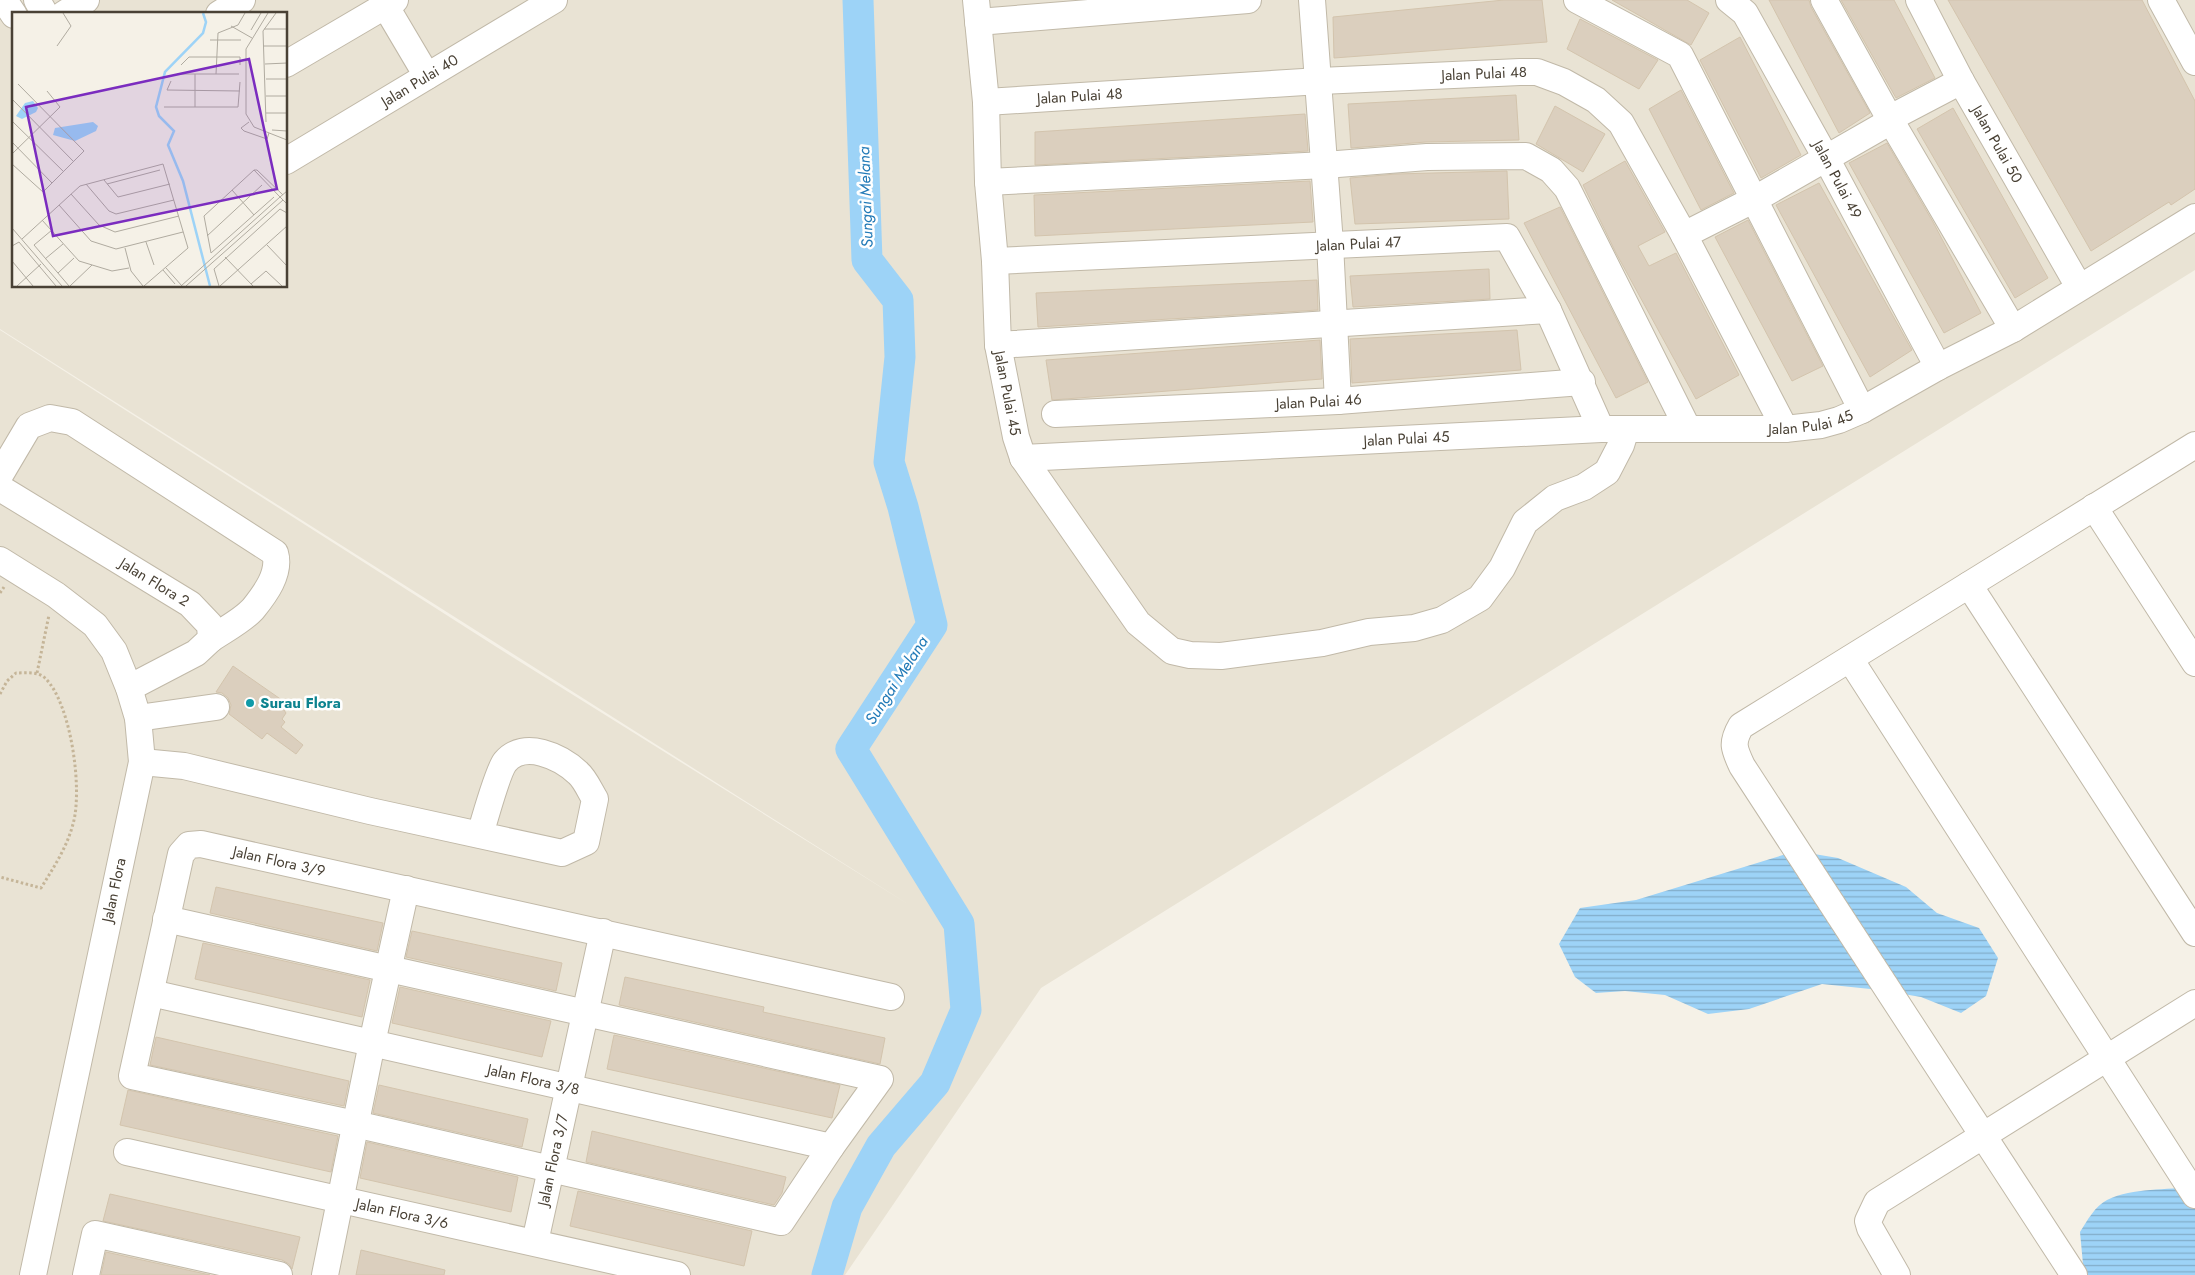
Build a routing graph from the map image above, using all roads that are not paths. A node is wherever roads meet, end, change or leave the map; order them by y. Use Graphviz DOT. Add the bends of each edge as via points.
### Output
graph roads {
  1 [pos="4,0"];
  2 [pos="37,0"];
  3 [pos="86,0"];
  4 [pos="242,0"];
  5 [pos="554,0"];
  6 [pos="1248,0"];
  7 [pos="1312,0"];
  8 [pos="1577,0"];
  9 [pos="1729,0"];
  10 [pos="1824,0"];
  11 [pos="1919,0"];
  12 [pos="2161,0"];
  13 [pos="387,2"];
  14 [pos="977,11"];
  15 [pos="12,12"];
  16 [pos="44,12"];
  17 [pos="67,12"];
  18 [pos="222,12"];
  19 [pos="2195,62"];
  20 [pos="288,63"];
  21 [pos="427,76"];
  22 [pos="1320,81"];
  23 [pos="1961,81"];
  24 [pos="986,102"];
  25 [pos="1891,121"];
  26 [pos="1826,158"];
  27 [pos="288,160"];
  28 [pos="1325,165"];
  29 [pos="988,182"];
  30 [pos="1755,199"];
  31 [pos="2195,217"];
  32 [pos="1684,235"];
  33 [pos="1330,244"];
  34 [pos="996,261"];
  35 [pos="2079,287"];
  36 [pos="1548,310"];
  37 [pos="1334,324"];
  38 [pos="2013,329"];
  39 [pos="998,345"];
  40 [pos="1938,367"];
  41 [pos="1582,382"];
  42 [pos="1338,401"];
  43 [pos="1862,410"];
  44 [pos="1056,414"];
  45 [pos="1613,429"];
  46 [pos="1688,429"];
  47 [pos="1786,429"];
  48 [pos="2195,445"];
  49 [pos="1023,458"];
  50 [pos="0,475"];
  51 [pos="0,488"];
  52 [pos="2094,507"];
  53 [pos="0,560"];
  54 [pos="1969,585"];
  55 [pos="211,639"];
  56 [pos="1850,659"];
  57 [pos="2195,663"];
  58 [pos="129,688"];
  59 [pos="216,707"];
  60 [pos="138,718"];
  61 [pos="142,762"];
  62 [pos="480,835"];
  63 [pos="406,889"];
  64 [pos="166,919"];
  65 [pos="603,932"];
  66 [pos="2195,933"];
  67 [pos="388,970"];
  68 [pos="151,993"];
  69 [pos="891,997"];
  70 [pos="2195,1003"];
  71 [pos="585,1013"];
  72 [pos="372,1043"];
  73 [pos="2107,1058"];
  74 [pos="569,1088"];
  75 [pos="355,1124"];
  76 [pos="1983,1135"];
  77 [pos="831,1148"];
  78 [pos="127,1152"];
  79 [pos="551,1168"];
  80 [pos="2195,1195"];
  81 [pos="340,1201"];
  82 [pos="535,1242"];
  83 [pos="33,1275"];
  84 [pos="86,1275"];
  85 [pos="279,1275"];
  86 [pos="325,1275"];
  87 [pos="677,1275"];
  88 [pos="1897,1275"];
  89 [pos="2074,1275"];
  1 -- 15 [label="street"];
  2 -- 16 [label="street"];
  3 -- 17 [label="street"];
  4 -- 18 [label="street"];
  5 -- 21 [label="street, Jalan Pulai 40"];
  6 -- 14 [label="street"];
  7 -- 22 [label="street"];
  8 -- 30 [label="street" via="1680,55"];
  9 -- 26 [label="street, Jalan Pulai 49" via="1745,13"];
  10 -- 25 [label="street"];
  11 -- 23 [label="street, Jalan Pulai 50"];
  12 -- 19 [label="street"];
  13 -- 20 [label="street"];
  13 -- 21 [label="street"];
  14 -- 24 [label="street, Jalan Pulai 45"];
  21 -- 27 [label="street, Jalan Pulai 40"];
  22 -- 24 [label="street, Jalan Pulai 48"];
  22 -- 28 [label="street"];
  22 -- 32 [label="street, Jalan Pulai 48" via="1537,72 1564,82 1596,100 1621,123"];
  23 -- 25 [label="street"];
  23 -- 35 [label="street, Jalan Pulai 50"];
  24 -- 29 [label="street, Jalan Pulai 45"];
  25 -- 26 [label="street"];
  25 -- 38 [label="street"];
  26 -- 30 [label="street"];
  26 -- 40 [label="street, Jalan Pulai 49"];
  28 -- 29 [label="street"];
  28 -- 33 [label="street"];
  28 -- 46 [label="street" via="1427,157 1526,156 1551,170 1567,188"];
  29 -- 34 [label="street, Jalan Pulai 45"];
  30 -- 32 [label="street"];
  30 -- 43 [label="street"];
  31 -- 35 [label="street, Jalan Pulai 45"];
  32 -- 47 [label="street, Jalan Pulai 48"];
  33 -- 34 [label="street, Jalan Pulai 47"];
  33 -- 36 [label="street, Jalan Pulai 47" via="1507,237"];
  33 -- 37 [label="street"];
  34 -- 39 [label="street, Jalan Pulai 45"];
  35 -- 38 [label="street, Jalan Pulai 45"];
  36 -- 37 [label="street"];
  36 -- 41 [label="street, Jalan Pulai 47"];
  37 -- 39 [label="street"];
  37 -- 42 [label="street"];
  38 -- 40 [label="street, Jalan Pulai 45"];
  39 -- 49 [label="street, Jalan Pulai 45"];
  40 -- 43 [label="street, Jalan Pulai 45"];
  41 -- 42 [label="street, Jalan Pulai 46"];
  41 -- 45 [label="street, Jalan Pulai 47"];
  42 -- 44 [label="street, Jalan Pulai 46"];
  43 -- 47 [label="street, Jalan Pulai 45" via="1820,425"];
  45 -- 46 [label="street, Jalan Pulai 45"];
  45 -- 49 [label="street, Jalan Pulai 45"];
  45 -- 49 [label="street" via="1621,445 1607,472 1584,487 1555,498 1525,522 1502,568 1480,598 1442,620 1414,628 1221,656 1172,651 1138,623"];
  46 -- 47 [label="street, Jalan Pulai 45"];
  48 -- 52 [label="street"];
  50 -- 55 [label="street" via="29,426 50,418 72,422 274,553 277,562 275,575 252,610"];
  51 -- 55 [label="street, Jalan Flora 2" via="190,604 210,625"];
  52 -- 54 [label="street"];
  52 -- 57 [label="street"];
  53 -- 58 [label="street, Jalan Flora" via="56,595 95,625 114,651"];
  54 -- 56 [label="street"];
  54 -- 66 [label="street"];
  55 -- 58 [label="street" via="196,653"];
  56 -- 73 [label="street"];
  56 -- 76 [label="street" via="1741,726 1734,738 1735,752"];
  58 -- 60 [label="street, Jalan Flora"];
  59 -- 60 [label="street"];
  60 -- 61 [label="street, Jalan Flora"];
  61 -- 62 [label="street" via="184,766"];
  61 -- 83 [label="street, Jalan Flora"];
  62 -- 62 [label="street" via="562,853 586,842 595,799 579,774 555,757 533,751 517,753 505,763"];
  63 -- 64 [label="street, Jalan Flora 3/9" via="201,844 189,845 181,854"];
  63 -- 65 [label="street, Jalan Flora 3/9"];
  63 -- 67 [label="street"];
  64 -- 67 [label="street"];
  64 -- 68 [label="street, Jalan Flora 3/9"];
  65 -- 69 [label="street, Jalan Flora 3/9"];
  65 -- 71 [label="street, Jalan Flora 3/7"];
  67 -- 71 [label="street"];
  67 -- 72 [label="street"];
  68 -- 72 [label="street, Jalan Flora 3/8"];
  68 -- 75 [label="street, Jalan Flora 3/9" via="132,1076"];
  70 -- 73 [label="street"];
  71 -- 74 [label="street, Jalan Flora 3/7"];
  71 -- 77 [label="street" via="880,1079"];
  72 -- 74 [label="street, Jalan Flora 3/8"];
  72 -- 75 [label="street"];
  73 -- 76 [label="street"];
  73 -- 80 [label="street"];
  74 -- 77 [label="street, Jalan Flora 3/8"];
  74 -- 79 [label="street, Jalan Flora 3/7"];
  75 -- 79 [label="street"];
  75 -- 81 [label="street"];
  76 -- 88 [label="street" via="1877,1202 1872,1209 1868,1220 1870,1228"];
  76 -- 89 [label="street"];
  77 -- 79 [label="street" via="781,1222"];
  78 -- 81 [label="street, Jalan Flora 3/6"];
  79 -- 82 [label="street, Jalan Flora 3/7"];
  81 -- 82 [label="street, Jalan Flora 3/6"];
  81 -- 86 [label="street"];
  82 -- 87 [label="street, Jalan Flora 3/6"];
  84 -- 85 [label="street" via="95,1234"];
}
